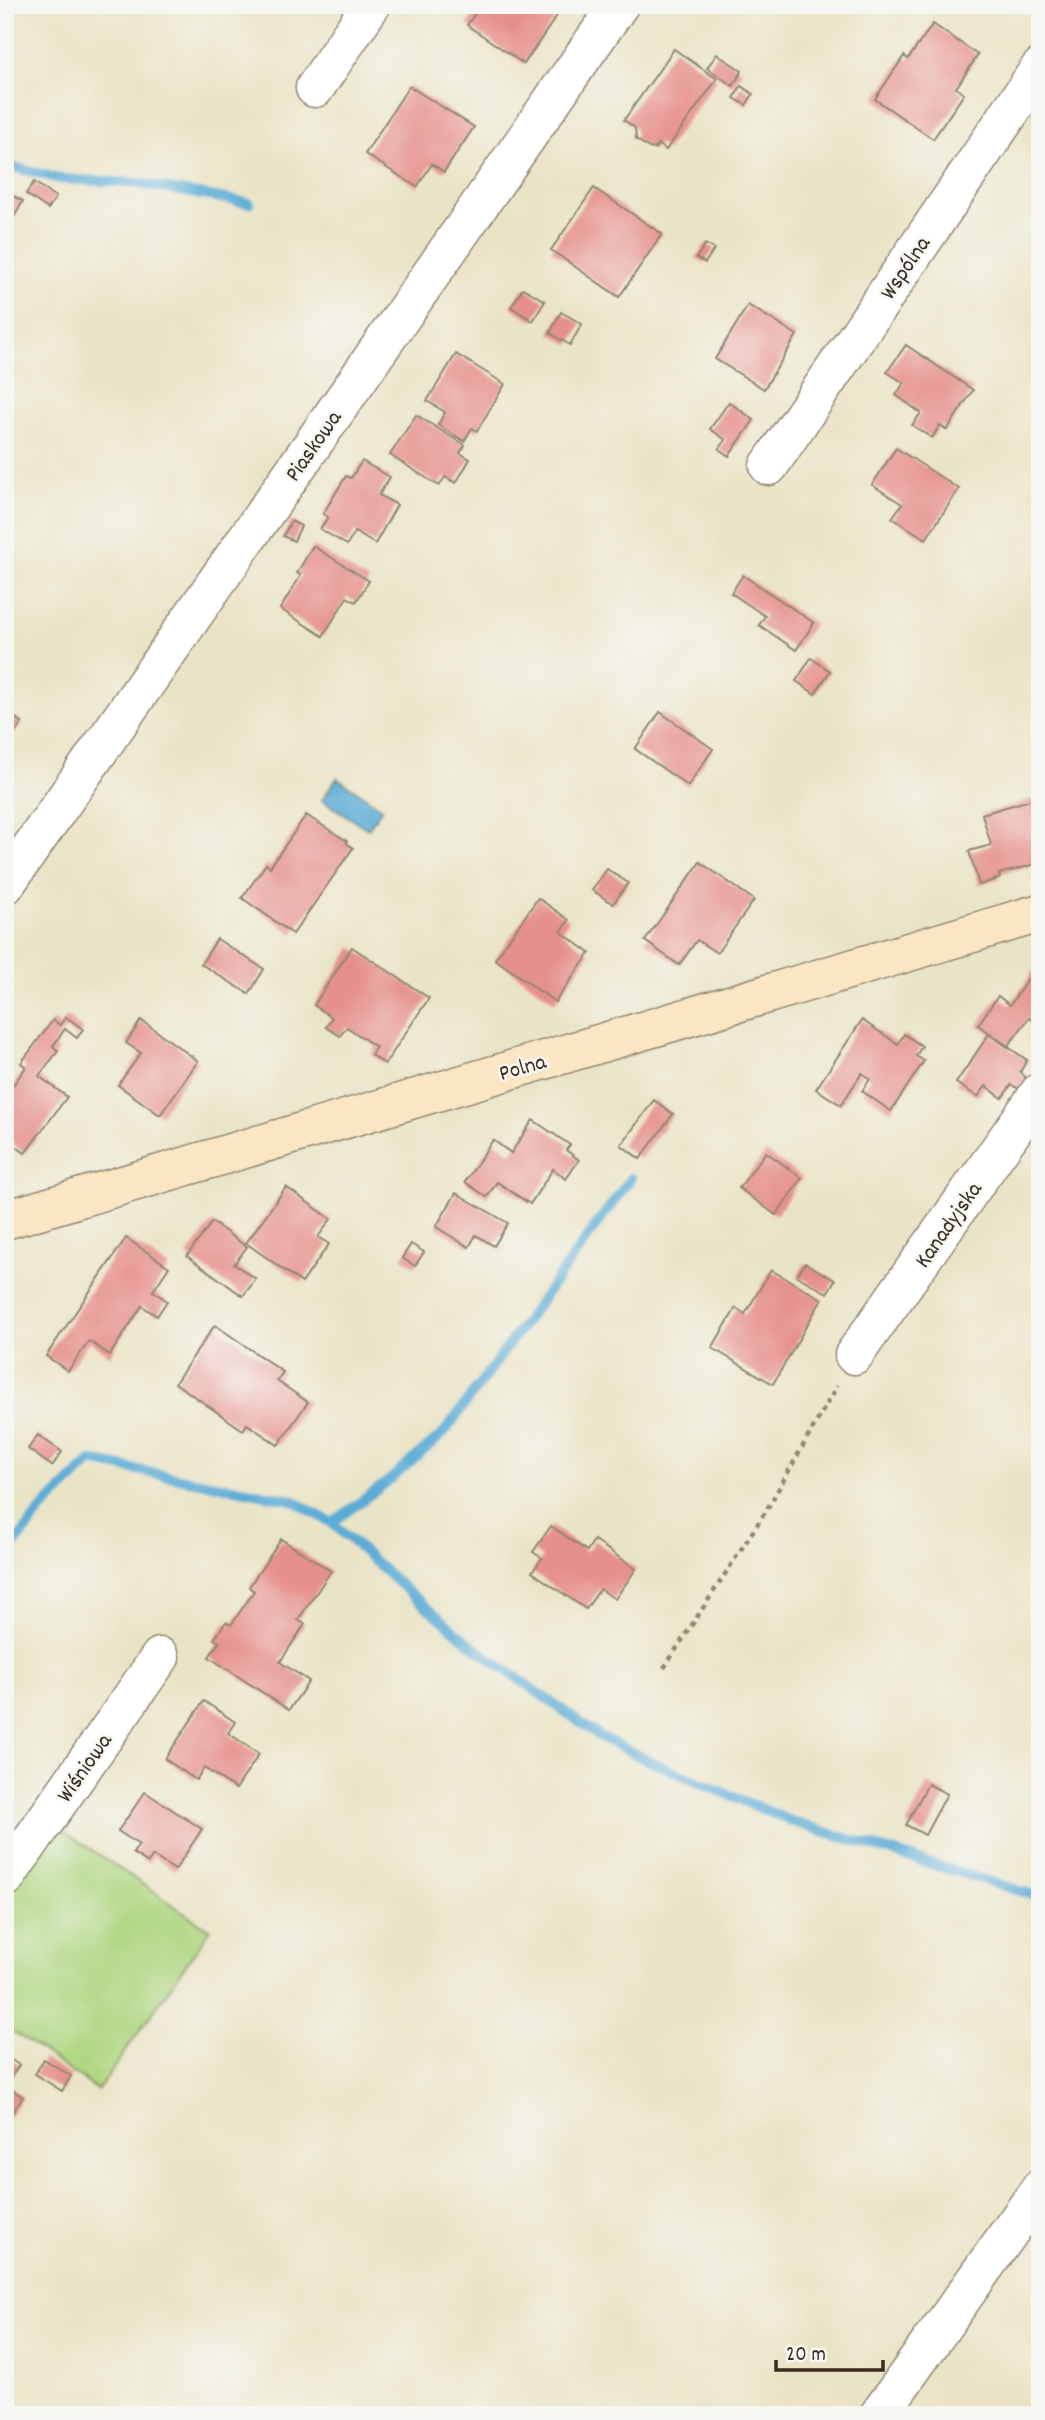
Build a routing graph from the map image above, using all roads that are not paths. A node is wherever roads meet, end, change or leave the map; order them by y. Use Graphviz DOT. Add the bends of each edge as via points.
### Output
graph roads {
  1 [pos="371,5"];
  2 [pos="619,5"];
  3 [pos="1040,68"];
  4 [pos="315,88"];
  5 [pos="769,466"];
  6 [pos="5,885"];
  7 [pos="1040,913"];
  8 [pos="1040,1092"];
  9 [pos="5,1220"];
  10 [pos="854,1355"];
  11 [pos="160,1657"];
  12 [pos="5,1878"];
  13 [pos="1040,2189"];
  14 [pos="879,2415"];
  1 -- 4 [label="street"];
  2 -- 6 [label="street, Piaskowa"];
  3 -- 5 [label="street, Wspólna"];
  7 -- 9 [label="street, Polna"];
  8 -- 10 [label="street, Kanadyjska"];
  11 -- 12 [label="street, Wiśniowa"];
  13 -- 14 [label="street"];
}
